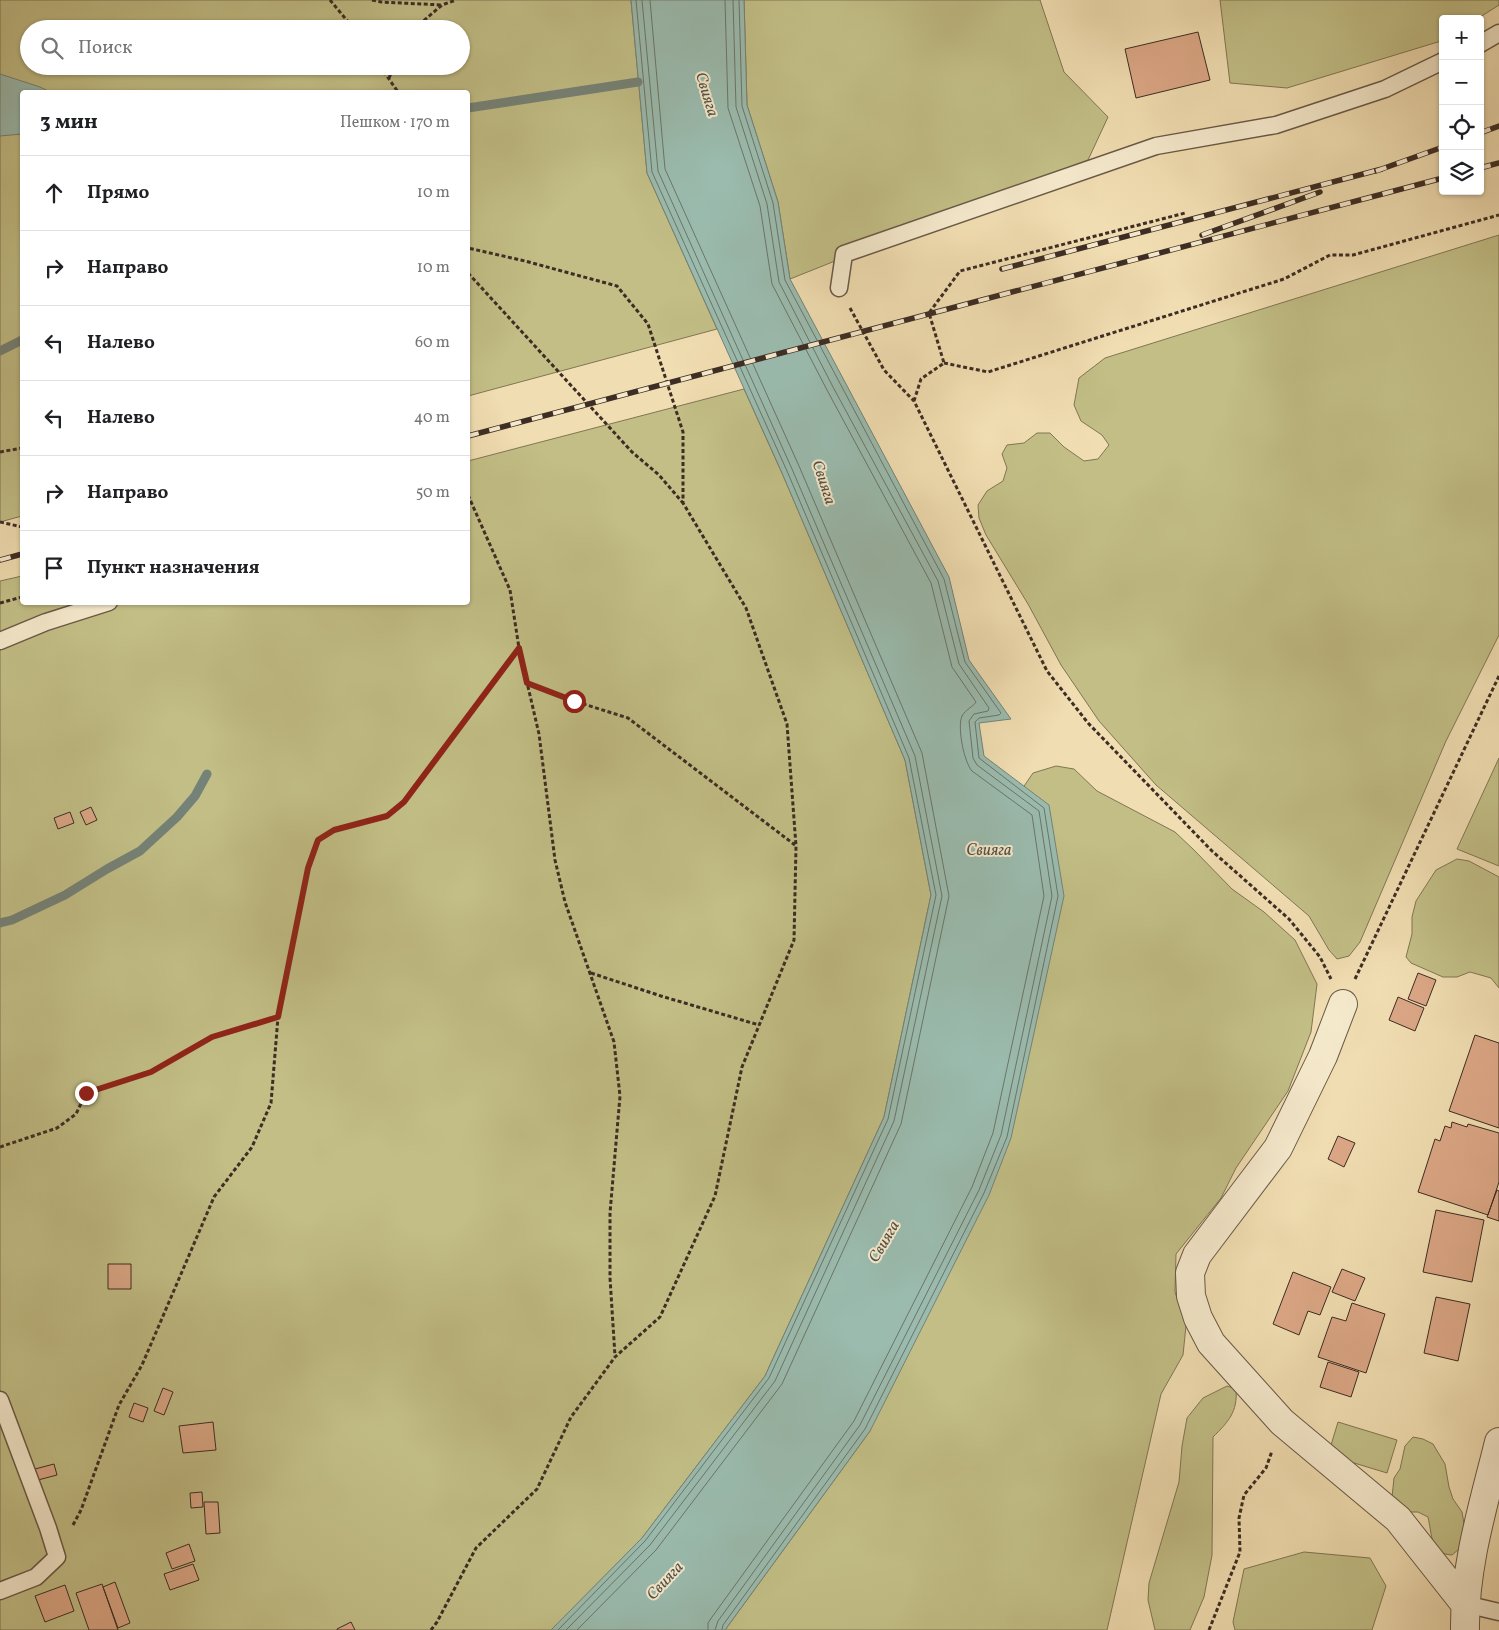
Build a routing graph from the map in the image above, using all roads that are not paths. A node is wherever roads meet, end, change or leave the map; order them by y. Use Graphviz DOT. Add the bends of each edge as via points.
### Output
graph roads {
  1 [pos="1499,33"];
  2 [pos="1484,42"];
  3 [pos="1439,63"];
  4 [pos="839,288"];
  5 [pos="100,605"];
  6 [pos="0,641"];
  7 [pos="1343,1004"];
  8 [pos="0,1400"];
  9 [pos="1499,1442"];
  10 [pos="0,1591"];
  11 [pos="1499,1612"];
  12 [pos="1465,1617"];
  1 -- 2 [label="lane"];
  3 -- 4 [label="lane" via="1385,89 1276,125 1156,146 844,254"];
  5 -- 6 [label="lane"];
  7 -- 12 [label="street" via="1323,1056 1278,1148 1197,1255 1190,1273 1191,1296 1211,1343 1282,1422 1398,1519"];
  8 -- 10 [label="lane" via="57,1557 36,1578"];
  9 -- 12 [label="street" via="1474,1547"];
  11 -- 12 [label="lane"];
}
